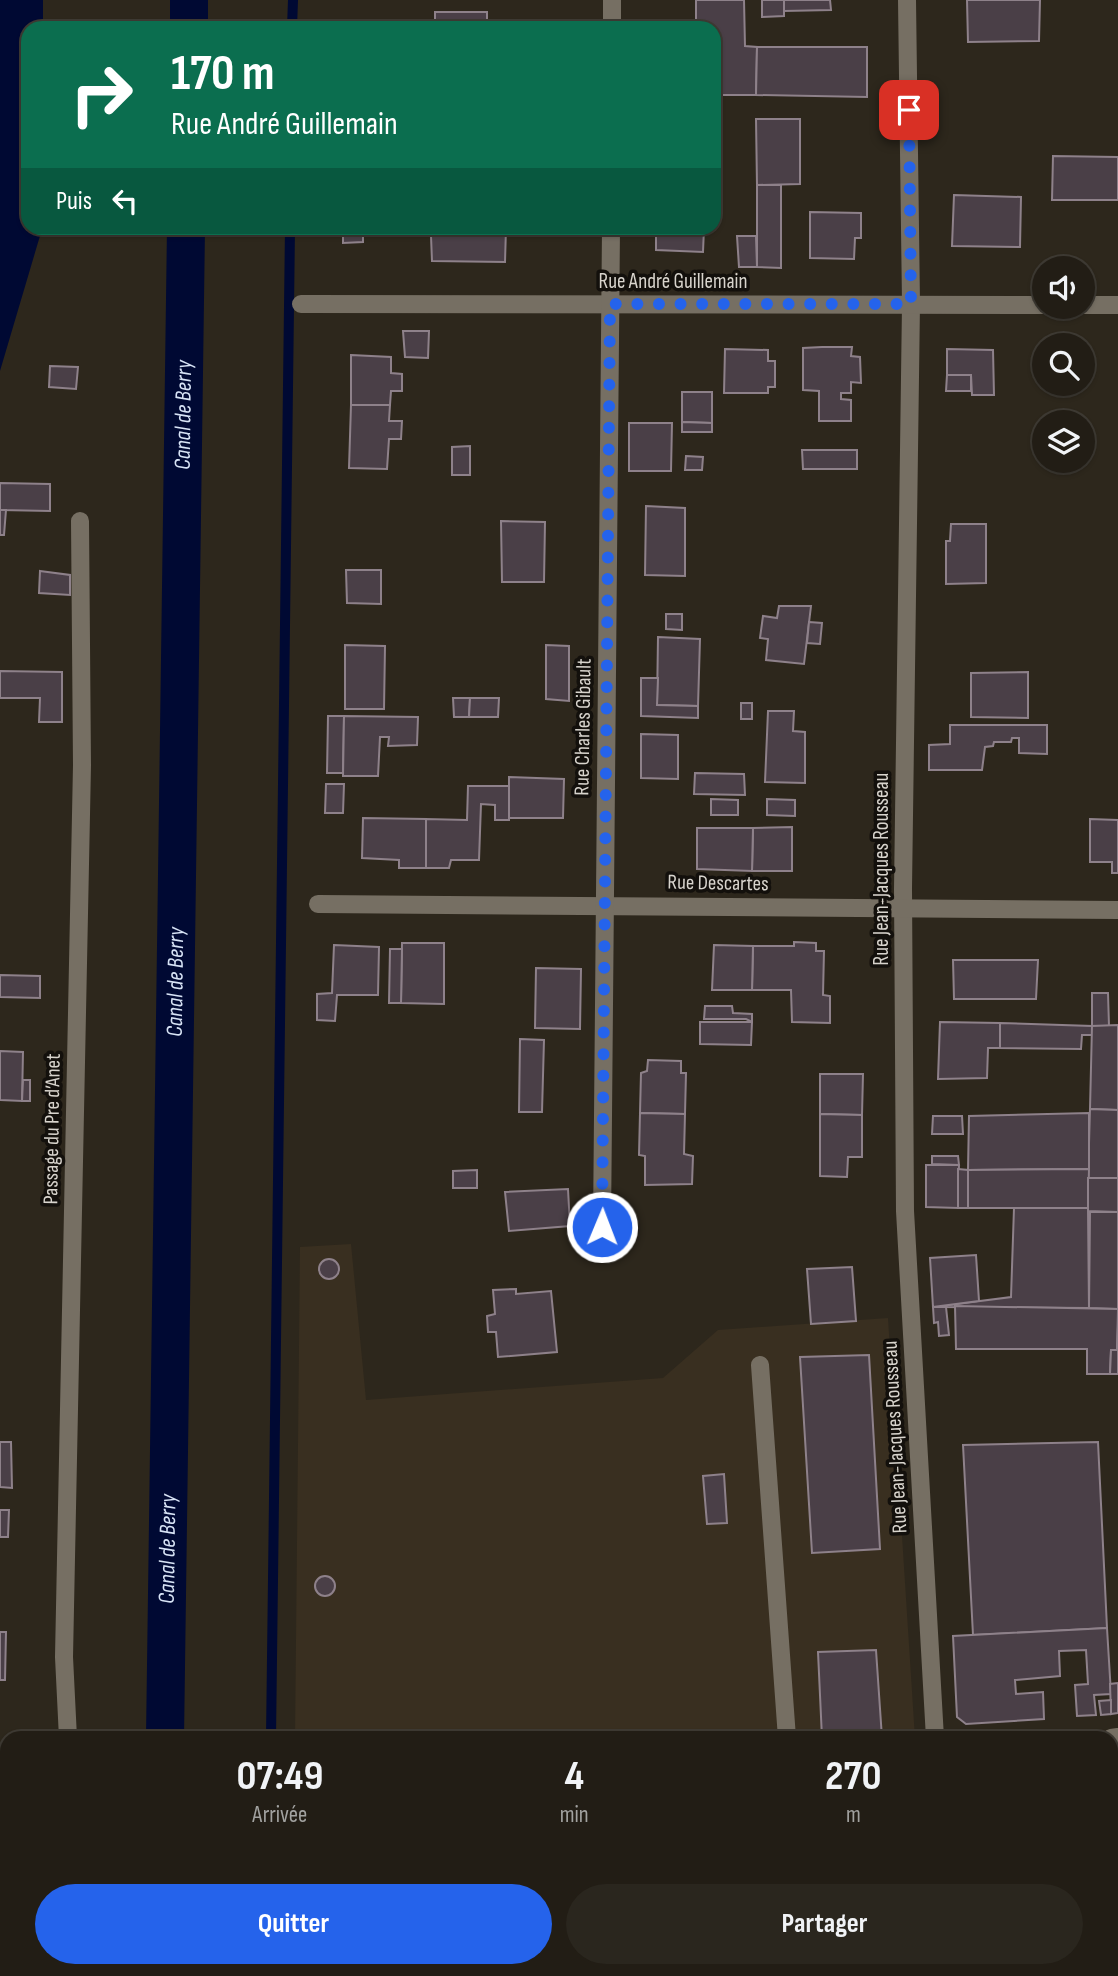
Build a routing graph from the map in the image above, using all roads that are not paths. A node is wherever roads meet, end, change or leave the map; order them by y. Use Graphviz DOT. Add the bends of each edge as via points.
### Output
graph roads {
  1 [pos="612,0"];
  2 [pos="907,0"];
  3 [pos="612,21"];
  4 [pos="611,235"];
  5 [pos="301,304"];
  6 [pos="610,304"];
  7 [pos="911,304"];
  8 [pos="1032,305"];
  9 [pos="1095,305"];
  10 [pos="1118,305"];
  11 [pos="80,521"];
  12 [pos="318,904"];
  13 [pos="604,905"];
  14 [pos="903,908"];
  15 [pos="1118,910"];
  16 [pos="602,1227"];
  17 [pos="760,1365"];
  18 [pos="68,1731"];
  19 [pos="786,1731"];
  20 [pos="935,1731"];
  1 -- 3 [label="street"];
  2 -- 7 [label="street, Rue Jean-Jacques Rousseau"];
  4 -- 6 [label="street, Rue Charles Gibault"];
  5 -- 6 [label="street, Rue André Guillemain"];
  6 -- 7 [label="street, Rue André Guillemain"];
  6 -- 13 [label="street, Rue Charles Gibault"];
  7 -- 8 [label="street, Rue André Guillemain"];
  7 -- 14 [label="street, Rue Jean-Jacques Rousseau"];
  9 -- 10 [label="street"];
  11 -- 18 [label="street, Passage du Pre d’Anet" via="82,778 64,1657"];
  12 -- 13 [label="street, Rue Descartes"];
  13 -- 14 [label="street, Rue Descartes"];
  13 -- 16 [label="street, Rue Charles Gibault"];
  14 -- 15 [label="street, Rue Descartes"];
  14 -- 20 [label="street, Rue Jean-Jacques Rousseau" via="905,1211"];
  17 -- 19 [label="street"];
}
